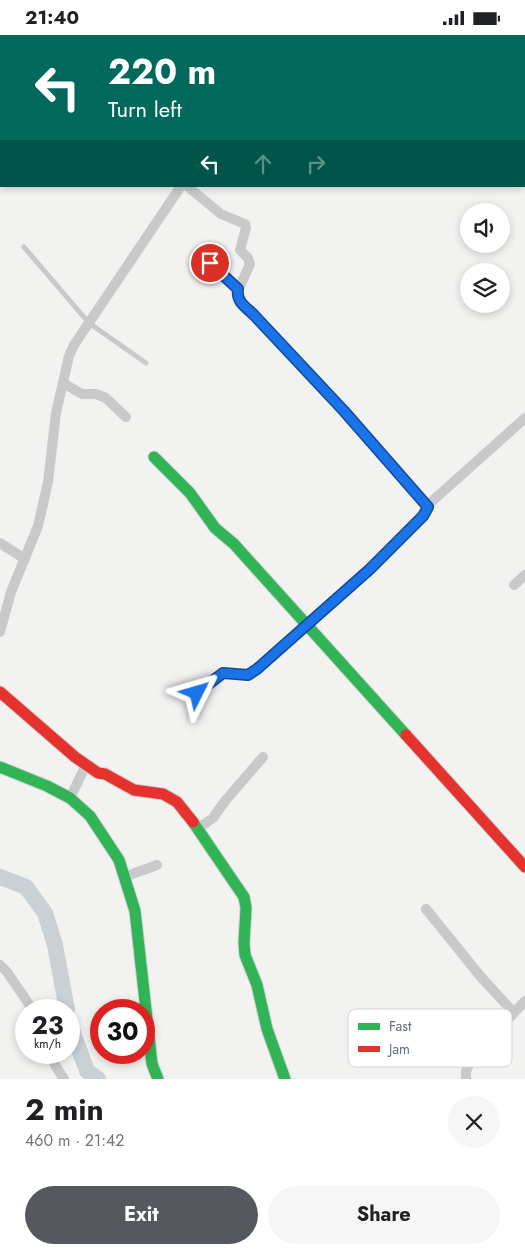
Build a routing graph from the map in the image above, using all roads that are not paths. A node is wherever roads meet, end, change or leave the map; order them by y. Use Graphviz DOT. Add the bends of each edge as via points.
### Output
graph roads {
  1 [pos="181,187"];
  2 [pos="188,187"];
  3 [pos="24,247"];
  4 [pos="199,254"];
  5 [pos="238,289"];
  6 [pos="89,323"];
  7 [pos="146,363"];
  8 [pos="63,383"];
  9 [pos="126,417"];
  10 [pos="525,418"];
  11 [pos="154,457"];
  12 [pos="428,507"];
  13 [pos="0,543"];
  14 [pos="25,559"];
  15 [pos="525,575"];
  16 [pos="514,585"];
  17 [pos="307,626"];
  18 [pos="0,632"];
  19 [pos="0,692"];
  20 [pos="197,693"];
  21 [pos="264,757"];
  22 [pos="86,765"];
  23 [pos="0,767"];
  24 [pos="70,798"];
  25 [pos="196,825"];
  26 [pos="157,865"];
  27 [pos="525,867"];
  28 [pos="124,877"];
  29 [pos="426,909"];
  30 [pos="0,965"];
  31 [pos="25,999"];
  32 [pos="525,1001"];
  33 [pos="510,1009"];
  34 [pos="512,1011"];
  35 [pos="514,1013"];
  36 [pos="55,1064"];
  37 [pos="468,1067"];
  38 [pos="64,1079"];
  39 [pos="158,1079"];
  40 [pos="285,1079"];
  41 [pos="466,1079"];
  1 -- 6 [label="street"];
  2 -- 5 [label="street" via="221,214 244,224 246,228 240,250 250,264"];
  3 -- 6 [label="lane"];
  4 -- 5 [label="street"];
  5 -- 12 [label="street" via="243,306 344,411"];
  6 -- 7 [label="lane"];
  6 -- 8 [label="street" via="69,356"];
  8 -- 9 [label="street" via="82,394 106,397"];
  8 -- 14 [label="street" via="48,481 38,526"];
  10 -- 12 [label="street"];
  11 -- 17 [label="street" via="190,493 215,528 234,544"];
  12 -- 17 [label="street" via="370,569"];
  13 -- 14 [label="street"];
  14 -- 18 [label="street"];
  15 -- 16 [label="street"];
  17 -- 20 [label="street" via="248,675 223,673"];
  17 -- 27 [label="street"];
  19 -- 22 [label="street"];
  21 -- 25 [label="street" via="213,818 203,825"];
  22 -- 24 [label="street"];
  22 -- 25 [label="street" via="134,790 162,794 177,802"];
  23 -- 24 [label="street"];
  24 -- 28 [label="street" via="90,816 104,836"];
  25 -- 40 [label="street" via="244,897 245,955"];
  26 -- 28 [label="street"];
  28 -- 39 [label="street" via="135,911 152,1064"];
  29 -- 33 [label="street"];
  30 -- 31 [label="street"];
  32 -- 35 [label="street"];
  34 -- 35 [label="street"];
  36 -- 38 [label="street"];
  37 -- 41 [label="street"];
}
